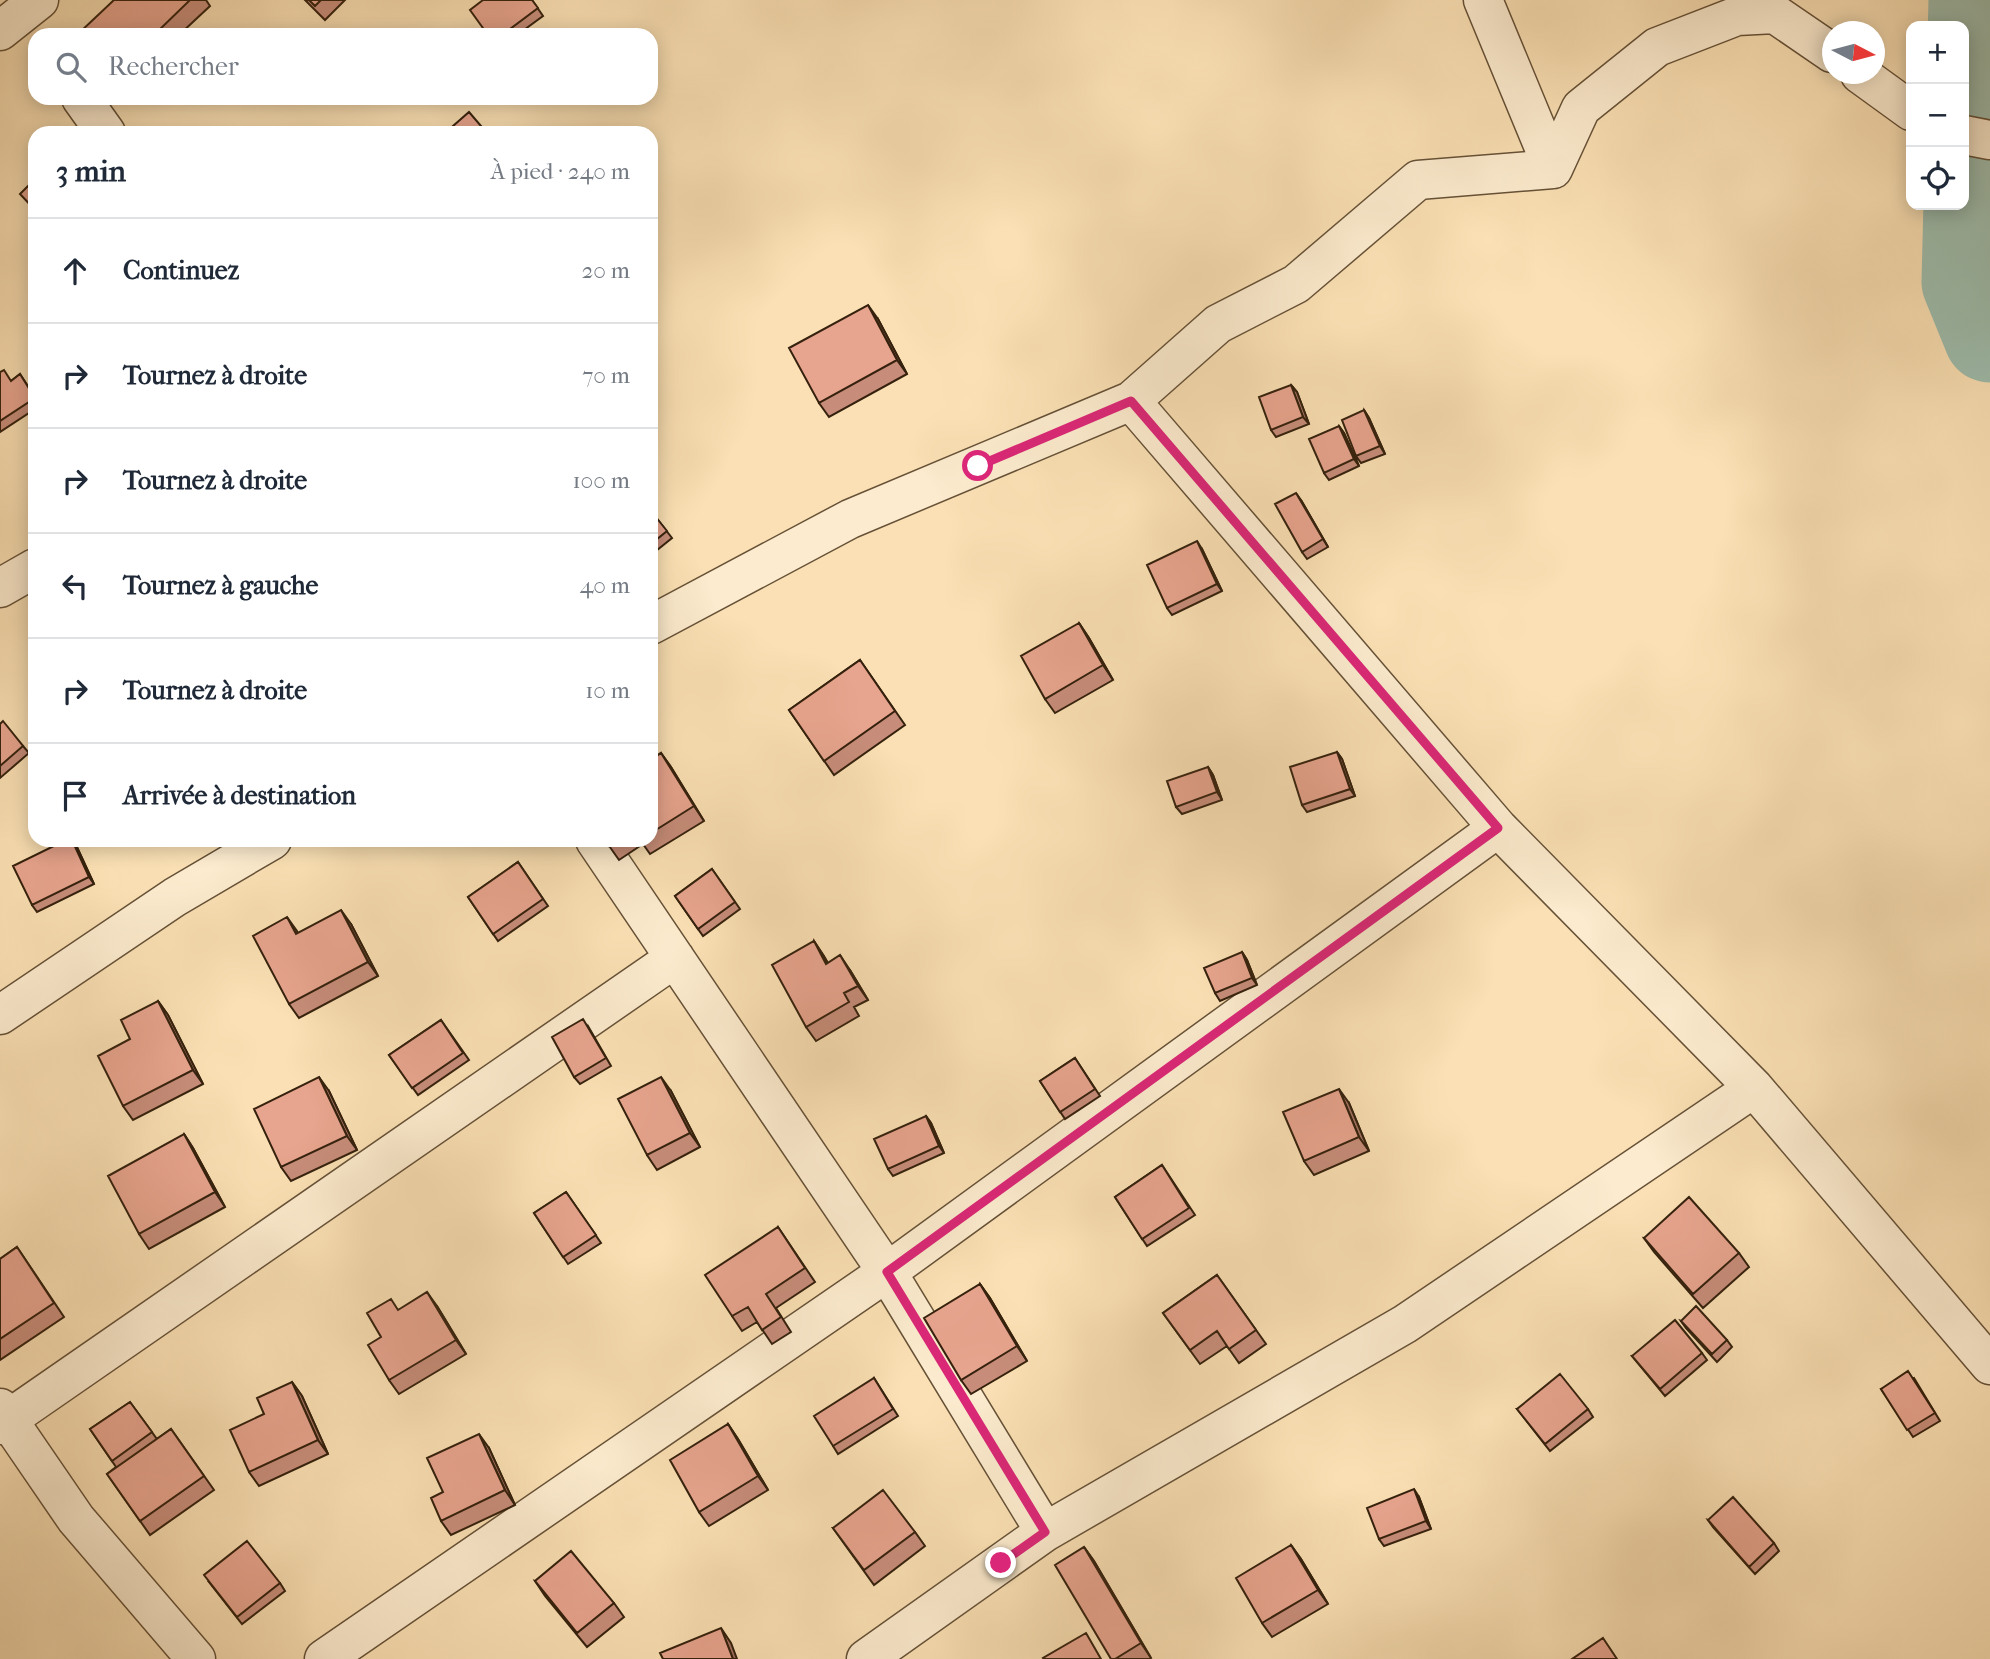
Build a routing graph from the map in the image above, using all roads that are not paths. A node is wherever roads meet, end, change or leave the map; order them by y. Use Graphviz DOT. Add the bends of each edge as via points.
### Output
graph roads {
  1 [pos="1483,0"];
  2 [pos="1822,46"];
  3 [pos="1874,84"];
  4 [pos="86,105"];
  5 [pos="1906,107"];
  6 [pos="101,126"];
  7 [pos="1969,136"];
  8 [pos="1990,140"];
  9 [pos="1553,169"];
  10 [pos="1131,401"];
  11 [pos="28,572"];
  12 [pos="0,588"];
  13 [pos="658,621"];
  14 [pos="1498,828"];
  15 [pos="260,847"];
  16 [pos="600,847"];
  17 [pos="674,958"];
  18 [pos="0,1015"];
  19 [pos="1754,1088"];
  20 [pos="887,1272"];
  21 [pos="1990,1364"];
  22 [pos="3,1417"];
  23 [pos="1045,1532"];
  24 [pos="196,1659"];
  25 [pos="324,1659"];
  26 [pos="866,1659"];
  1 -- 9 [label="street"];
  2 -- 9 [label="street" via="1775,15 1737,16 1657,47 1581,108"];
  3 -- 5 [label="street"];
  4 -- 6 [label="street"];
  7 -- 8 [label="street"];
  9 -- 10 [label="street" via="1418,180 1296,284 1219,324"];
  10 -- 13 [label="street" via="850,519"];
  10 -- 14 [label="street"];
  11 -- 12 [label="street"];
  14 -- 19 [label="street"];
  14 -- 20 [label="street"];
  15 -- 18 [label="street" via="175,897"];
  16 -- 17 [label="street"];
  17 -- 20 [label="street"];
  17 -- 22 [label="street"];
  19 -- 21 [label="street"];
  19 -- 23 [label="street" via="1405,1324"];
  20 -- 23 [label="street"];
  20 -- 25 [label="street"];
  22 -- 24 [label="street" via="76,1519"];
  23 -- 26 [label="street"];
}
